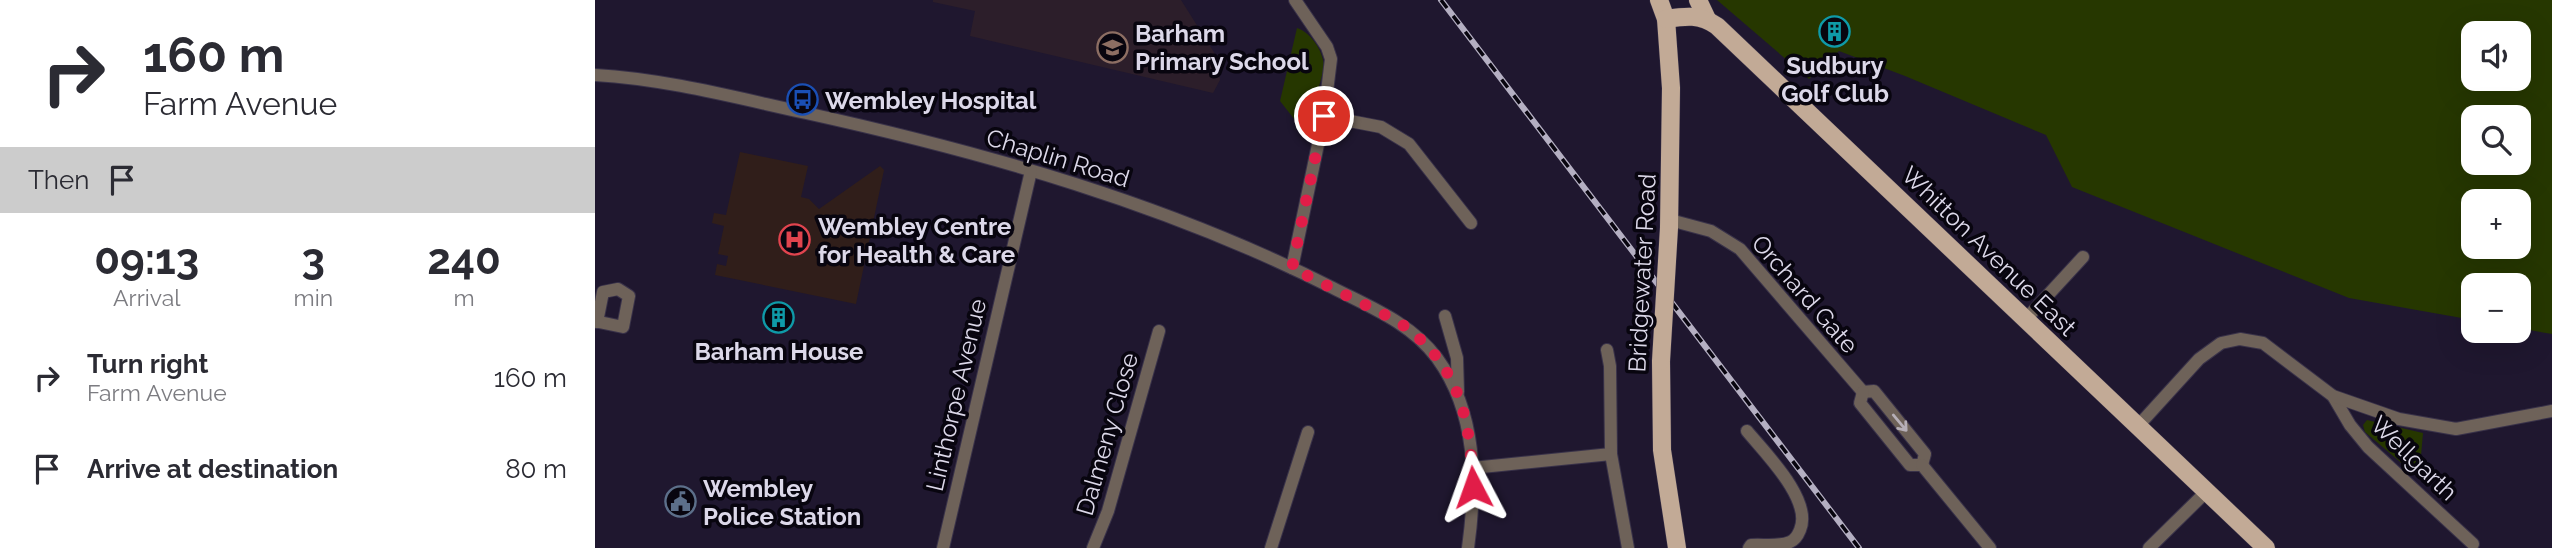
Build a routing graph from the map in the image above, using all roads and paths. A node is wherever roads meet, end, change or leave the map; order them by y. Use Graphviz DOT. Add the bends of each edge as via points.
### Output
graph roads {
  1 [pos="1295,0"];
  2 [pos="1659,0"];
  3 [pos="1698,0"];
  4 [pos="1666,19"];
  5 [pos="1707,19"];
  6 [pos="595,75"];
  7 [pos="1324,116"];
  8 [pos="1031,171"];
  9 [pos="1471,223"];
  10 [pos="1669,224"];
  11 [pos="2083,257"];
  12 [pos="1292,268"];
  13 [pos="1445,316"];
  14 [pos="2025,320"];
  15 [pos="1159,331"];
  16 [pos="1607,350"];
  17 [pos="1458,392"];
  18 [pos="1863,392"];
  19 [pos="2333,397"];
  20 [pos="2552,411"];
  21 [pos="2138,426"];
  22 [pos="1747,431"];
  23 [pos="1308,432"];
  24 [pos="1611,454"];
  25 [pos="1922,465"];
  26 [pos="1472,468"];
  27 [pos="2207,492"];
  28 [pos="2473,544"];
  29 [pos="943,548"];
  30 [pos="1094,548"];
  31 [pos="1271,548"];
  32 [pos="1468,548"];
  33 [pos="1628,548"];
  34 [pos="1677,548"];
  35 [pos="1749,548"];
  36 [pos="1990,548"];
  37 [pos="2149,548"];
  38 [pos="2266,548"];
  1 -- 7 [label="street" via="1328,47 1331,59"];
  2 -- 4 [label="main road, Bridgewater Road"];
  3 -- 5 [label="main road"];
  4 -- 5 [label="main road" via="1691,15"];
  4 -- 10 [label="main road, Bridgewater Road" via="1671,88"];
  5 -- 14 [label="main road, Whitton Avenue East"];
  6 -- 8 [label="street, Chaplin Road" via="699,89"];
  7 -- 9 [label="street" via="1381,127 1409,144"];
  7 -- 12 [label="street"];
  8 -- 12 [label="street, Chaplin Road" via="1156,211"];
  8 -- 29 [label="street, Linthorpe Avenue"];
  10 -- 18 [label="street, Orchard Gate" via="1711,231 1740,249"];
  10 -- 34 [label="main road, Bridgewater Road, bridge" via="1661,361 1662,450"];
  11 -- 14 [label="street"];
  12 -- 17 [label="street, Chaplin Road" via="1413,332"];
  13 -- 17 [label="street, Chaplin Road" via="1457,358"];
  14 -- 21 [label="main road, Whitton Avenue East"];
  15 -- 30 [label="street, Dalmeny Close"];
  16 -- 24 [label="street"];
  17 -- 26 [label="street, Chaplin Road" via="1467,421"];
  18 -- 25 [label="street, Orchard Gate" via="1860,403 1910,465"];
  18 -- 25 [label="street, Orchard Gate, one-way" via="1874,391 1926,454"];
  19 -- 20 [label="street" via="2399,419 2456,429"];
  19 -- 21 [label="street" via="2263,343 2240,339 2221,343 2199,359"];
  19 -- 28 [label="street, Wellgarth" via="2368,447"];
  21 -- 27 [label="main road, Whitton Avenue East"];
  22 -- 35 [label="street" via="1796,494 1802,509 1802,525 1795,539"];
  23 -- 31 [label="street"];
  24 -- 26 [label="street"];
  24 -- 33 [label="street"];
  25 -- 36 [label="street, Orchard Gate"];
  26 -- 32 [label="street, Chaplin Road" via="1474,506"];
  27 -- 37 [label="street"];
  27 -- 38 [label="main road, Whitton Avenue East"];
}
